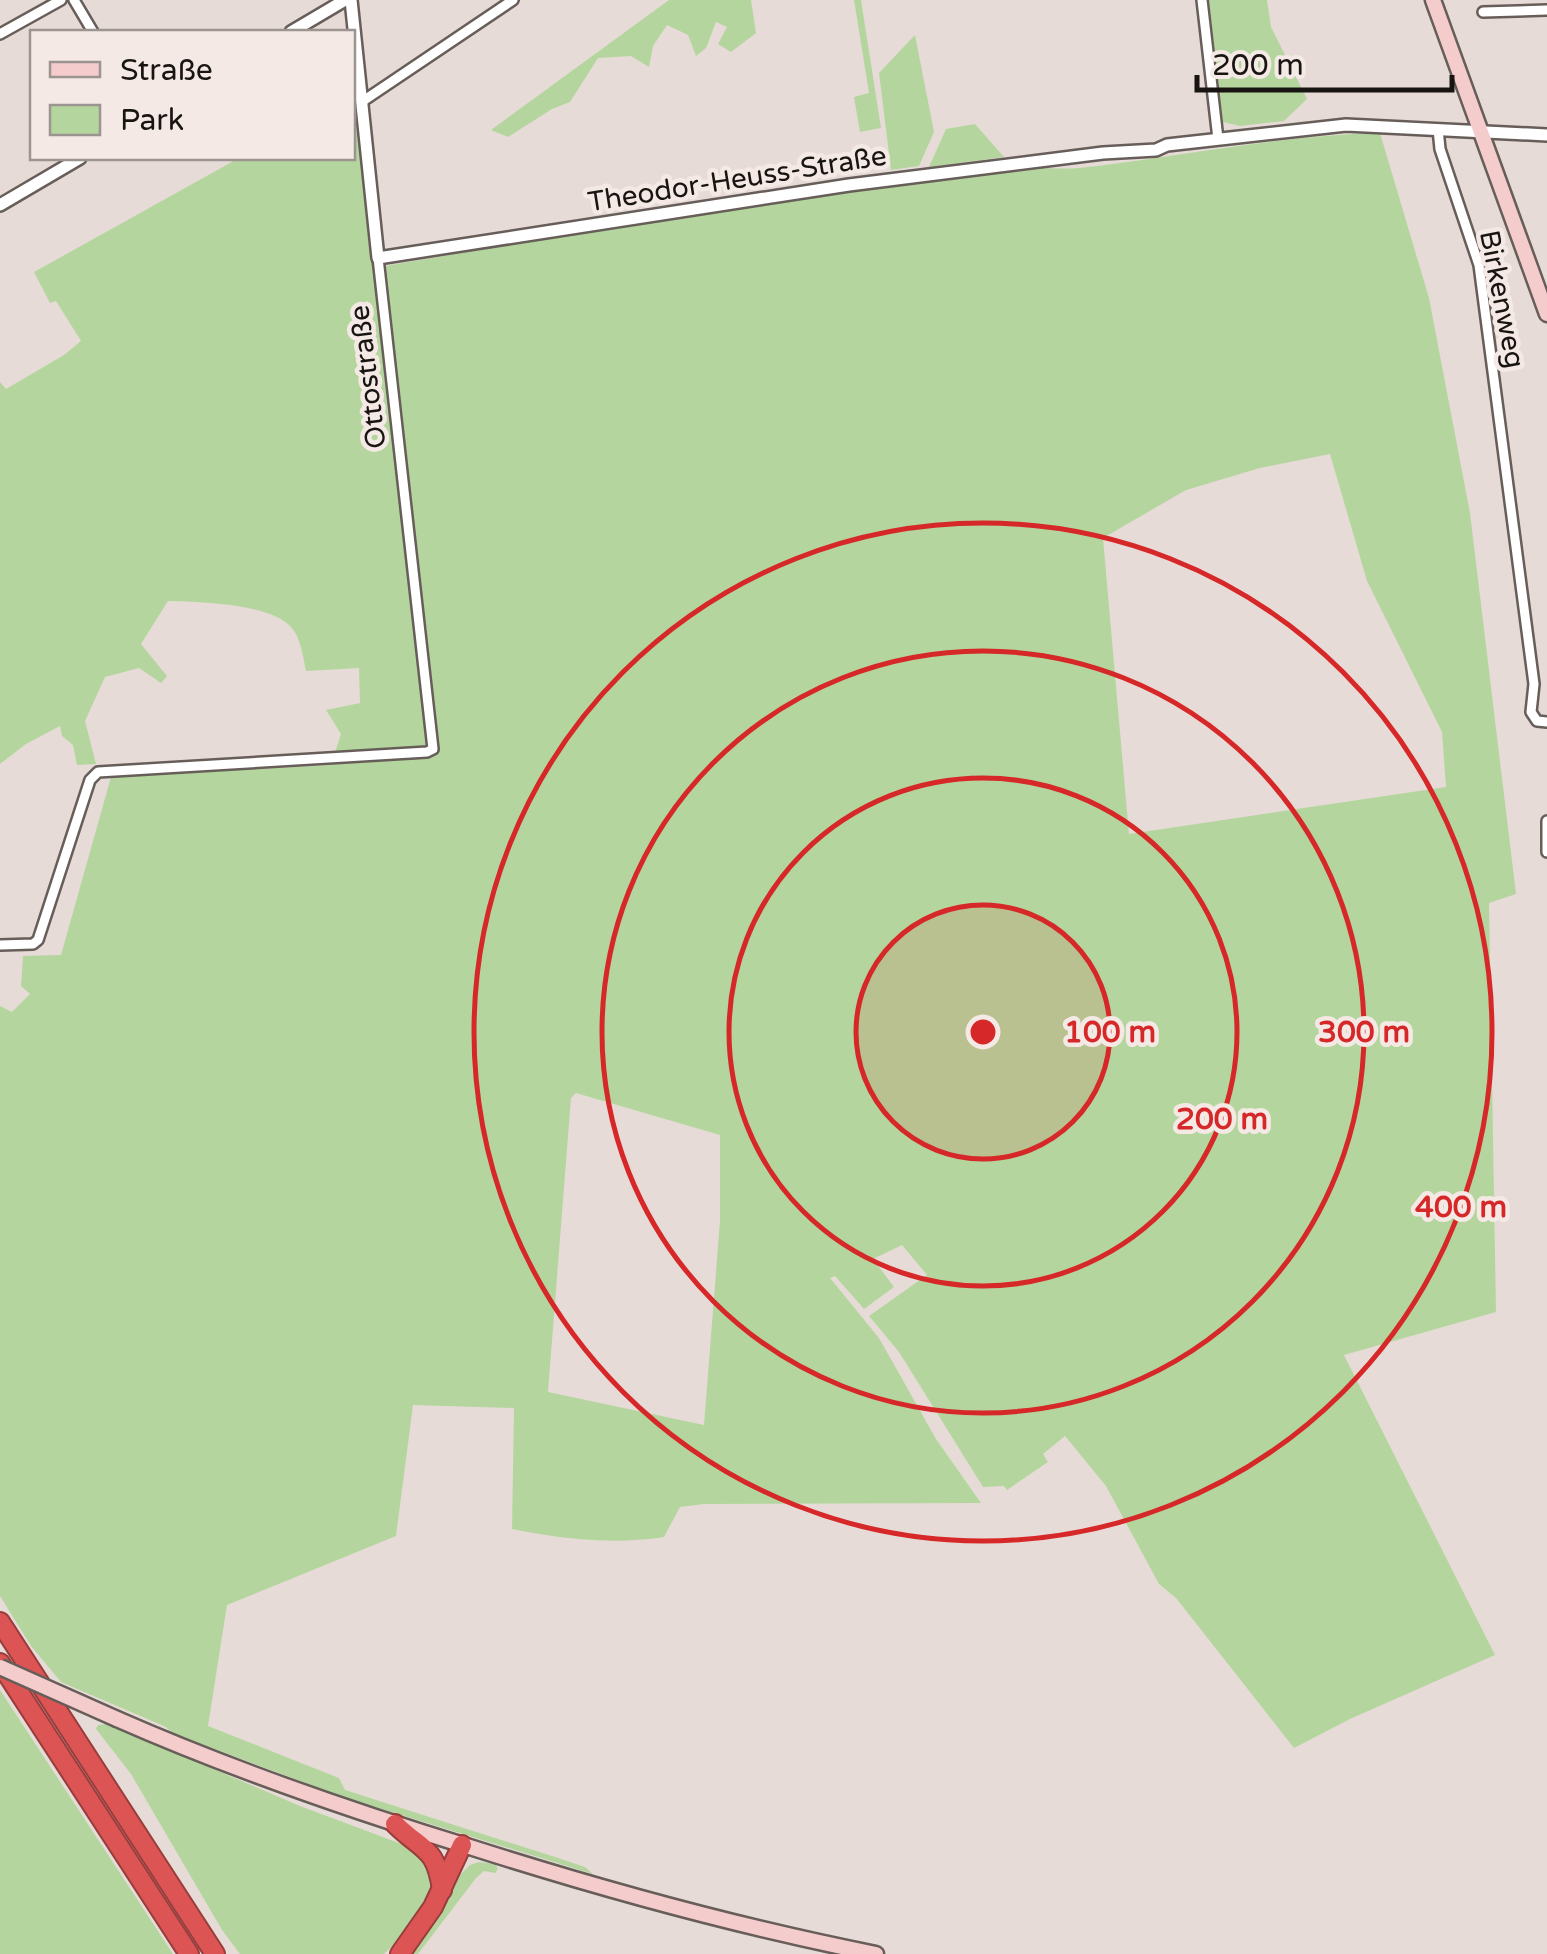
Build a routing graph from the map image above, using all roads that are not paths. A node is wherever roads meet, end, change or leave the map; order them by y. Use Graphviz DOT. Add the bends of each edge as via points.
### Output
graph roads {
  1 [pos="60,0"];
  2 [pos="74,0"];
  3 [pos="348,0"];
  4 [pos="513,0"];
  5 [pos="1202,0"];
  6 [pos="1435,7"];
  7 [pos="1547,10"];
  8 [pos="1483,12"];
  9 [pos="92,30"];
  10 [pos="295,30"];
  11 [pos="352,30"];
  12 [pos="0,34"];
  13 [pos="355,47"];
  14 [pos="363,101"];
  15 [pos="1438,129"];
  16 [pos="1480,132"];
  17 [pos="1547,135"];
  18 [pos="1218,139"];
  19 [pos="77,160"];
  20 [pos="0,204"];
  21 [pos="378,258"];
  22 [pos="1547,314"];
  23 [pos="1547,722"];
  24 [pos="1547,821"];
  25 [pos="1547,852"];
  26 [pos="0,945"];
  27 [pos="0,1622"];
  28 [pos="0,1665"];
  29 [pos="395,1824"];
  30 [pos="462,1845"];
  31 [pos="442,1890"];
  32 [pos="193,1922"];
  33 [pos="189,1954"];
  34 [pos="215,1954"];
  35 [pos="228,1954"];
  36 [pos="400,1954"];
  37 [pos="876,1954"];
  1 -- 12 [label="street"];
  2 -- 9 [label="street"];
  3 -- 10 [label="street"];
  3 -- 11 [label="street, Ottostraße"];
  4 -- 14 [label="street"];
  5 -- 18 [label="street"];
  6 -- 16 [label="main road"];
  7 -- 8 [label="street"];
  13 -- 14 [label="street, Ottostraße"];
  14 -- 21 [label="street, Ottostraße"];
  15 -- 16 [label="street, Theodor-Heuss-Straße"];
  15 -- 18 [label="street, Theodor-Heuss-Straße" via="1312,126"];
  15 -- 23 [label="street, Birkenweg" via="1485,296 1532,665 1531,712"];
  16 -- 17 [label="street, Theodor-Heuss-Straße"];
  16 -- 22 [label="main road"];
  18 -- 21 [label="street, Theodor-Heuss-Straße" via="1123,146"];
  19 -- 20 [label="street"];
  21 -- 26 [label="street, Ottostraße" via="433,748 98,772 38,940"];
  24 -- 25 [label="street"];
  27 -- 32 [label="highway"];
  28 -- 29 [label="main road, bridge" via="283,1787"];
  28 -- 33 [label="highway"];
  29 -- 30 [label="main road"];
  29 -- 31 [label="highway" via="432,1854"];
  30 -- 31 [label="highway"];
  30 -- 37 [label="main road" via="719,1918"];
  31 -- 36 [label="highway"];
  32 -- 34 [label="highway"];
  32 -- 35 [label="highway" via="216,1936"];
}
